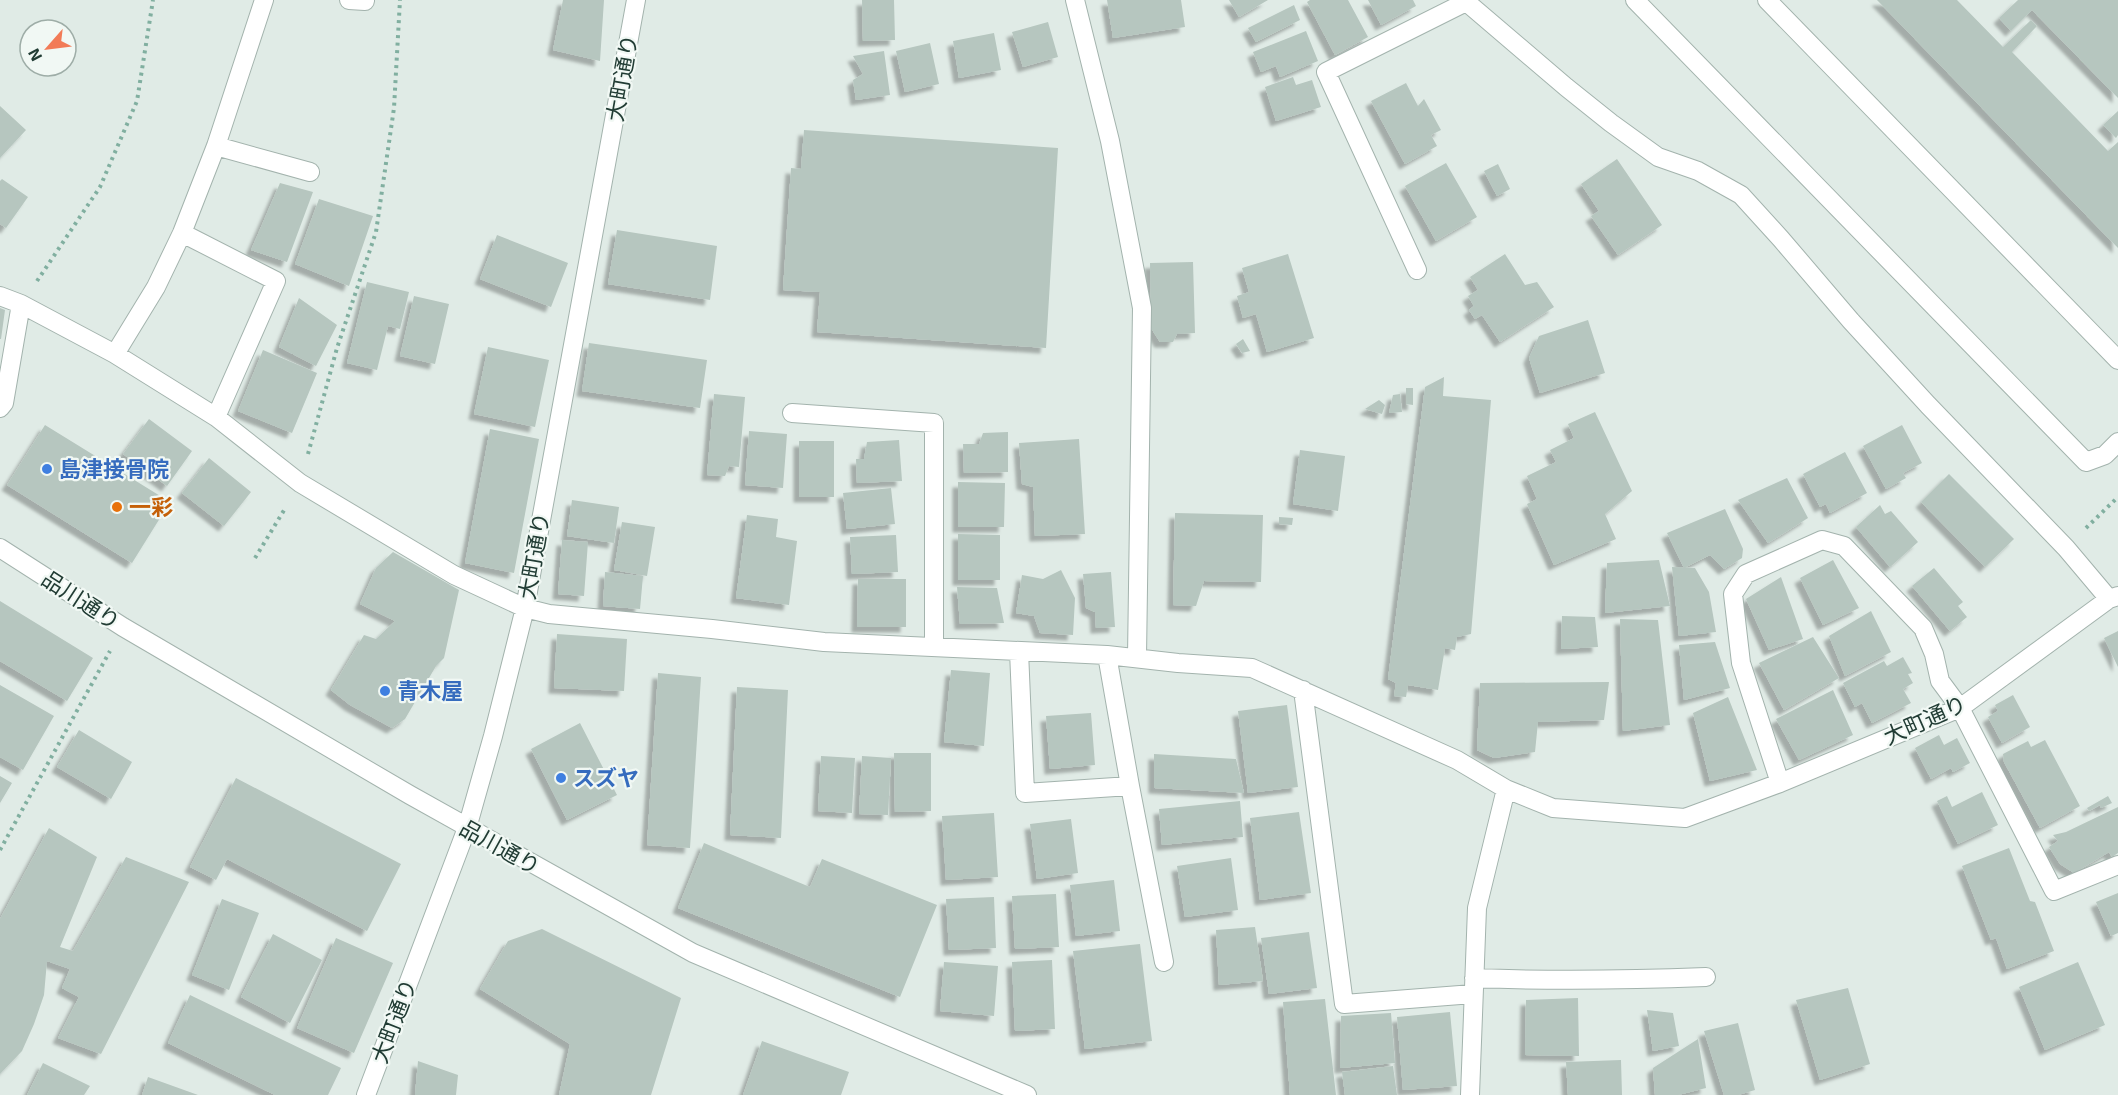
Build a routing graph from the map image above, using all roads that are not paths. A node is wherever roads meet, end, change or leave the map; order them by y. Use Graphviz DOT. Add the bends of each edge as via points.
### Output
graph roads {
  1 [pos="264,0"];
  2 [pos="636,0"];
  3 [pos="1075,0"];
  4 [pos="1635,0"];
  5 [pos="1767,0"];
  6 [pos="1465,1"];
  7 [pos="216,146"];
  8 [pos="310,172"];
  9 [pos="182,233"];
  10 [pos="1417,270"];
  11 [pos="0,296"];
  12 [pos="21,304"];
  13 [pos="115,354"];
  14 [pos="2118,360"];
  15 [pos="0,408"];
  16 [pos="792,413"];
  17 [pos="216,417"];
  18 [pos="2118,442"];
  19 [pos="0,548"];
  20 [pos="2114,597"];
  21 [pos="525,608"];
  22 [pos="934,647"];
  23 [pos="1019,651"];
  24 [pos="1107,655"];
  25 [pos="1137,657"];
  26 [pos="1303,690"];
  27 [pos="1960,708"];
  28 [pos="1780,783"];
  29 [pos="1130,786"];
  30 [pos="1506,789"];
  31 [pos="467,828"];
  32 [pos="2118,865"];
  33 [pos="1164,962"];
  34 [pos="1706,977"];
  35 [pos="1474,986"];
  36 [pos="366,1095"];
  37 [pos="1027,1095"];
  38 [pos="1470,1095"];
  1 -- 7 [label="street"];
  2 -- 21 [label="street, 大町通り"];
  3 -- 25 [label="street" via="1110,141 1142,308"];
  4 -- 18 [label="street" via="2086,462 2105,455"];
  5 -- 14 [label="street"];
  6 -- 10 [label="street" via="1326,72"];
  6 -- 20 [label="street" via="1602,116 1658,157 1698,171 1741,195 1928,405"];
  7 -- 8 [label="street"];
  7 -- 9 [label="street"];
  9 -- 13 [label="street"];
  9 -- 17 [label="street" via="276,281"];
  11 -- 12 [label="street, 大町通り"];
  12 -- 13 [label="street, 大町通り"];
  12 -- 15 [label="street"];
  13 -- 17 [label="street, 大町通り"];
  16 -- 22 [label="street" via="934,423"];
  17 -- 21 [label="street, 大町通り" via="300,483 454,575"];
  19 -- 31 [label="street, 品川通り" via="123,627"];
  20 -- 27 [label="street, 大町通り"];
  21 -- 22 [label="street, 大町通り" via="549,614 824,642"];
  21 -- 31 [label="street, 大町通り"];
  22 -- 23 [label="street, 大町通り"];
  23 -- 24 [label="street, 大町通り"];
  23 -- 29 [label="street" via="1025,793"];
  24 -- 25 [label="street, 大町通り"];
  24 -- 29 [label="street"];
  25 -- 26 [label="street, 大町通り" via="1251,668"];
  26 -- 30 [label="street, 大町通り" via="1457,760"];
  26 -- 35 [label="street" via="1344,1004"];
  27 -- 28 [label="street, 大町通り"];
  27 -- 28 [label="street" via="1940,681 1923,628 1844,546 1822,540 1746,574 1733,594 1741,663"];
  27 -- 32 [label="street" via="2054,891"];
  28 -- 30 [label="street, 大町通り" via="1684,818 1553,808"];
  29 -- 33 [label="street"];
  30 -- 35 [label="street" via="1477,908"];
  31 -- 36 [label="street, 大町通り"];
  31 -- 37 [label="street, 品川通り" via="693,953"];
  34 -- 35 [label="street"];
  35 -- 38 [label="street"];
}
